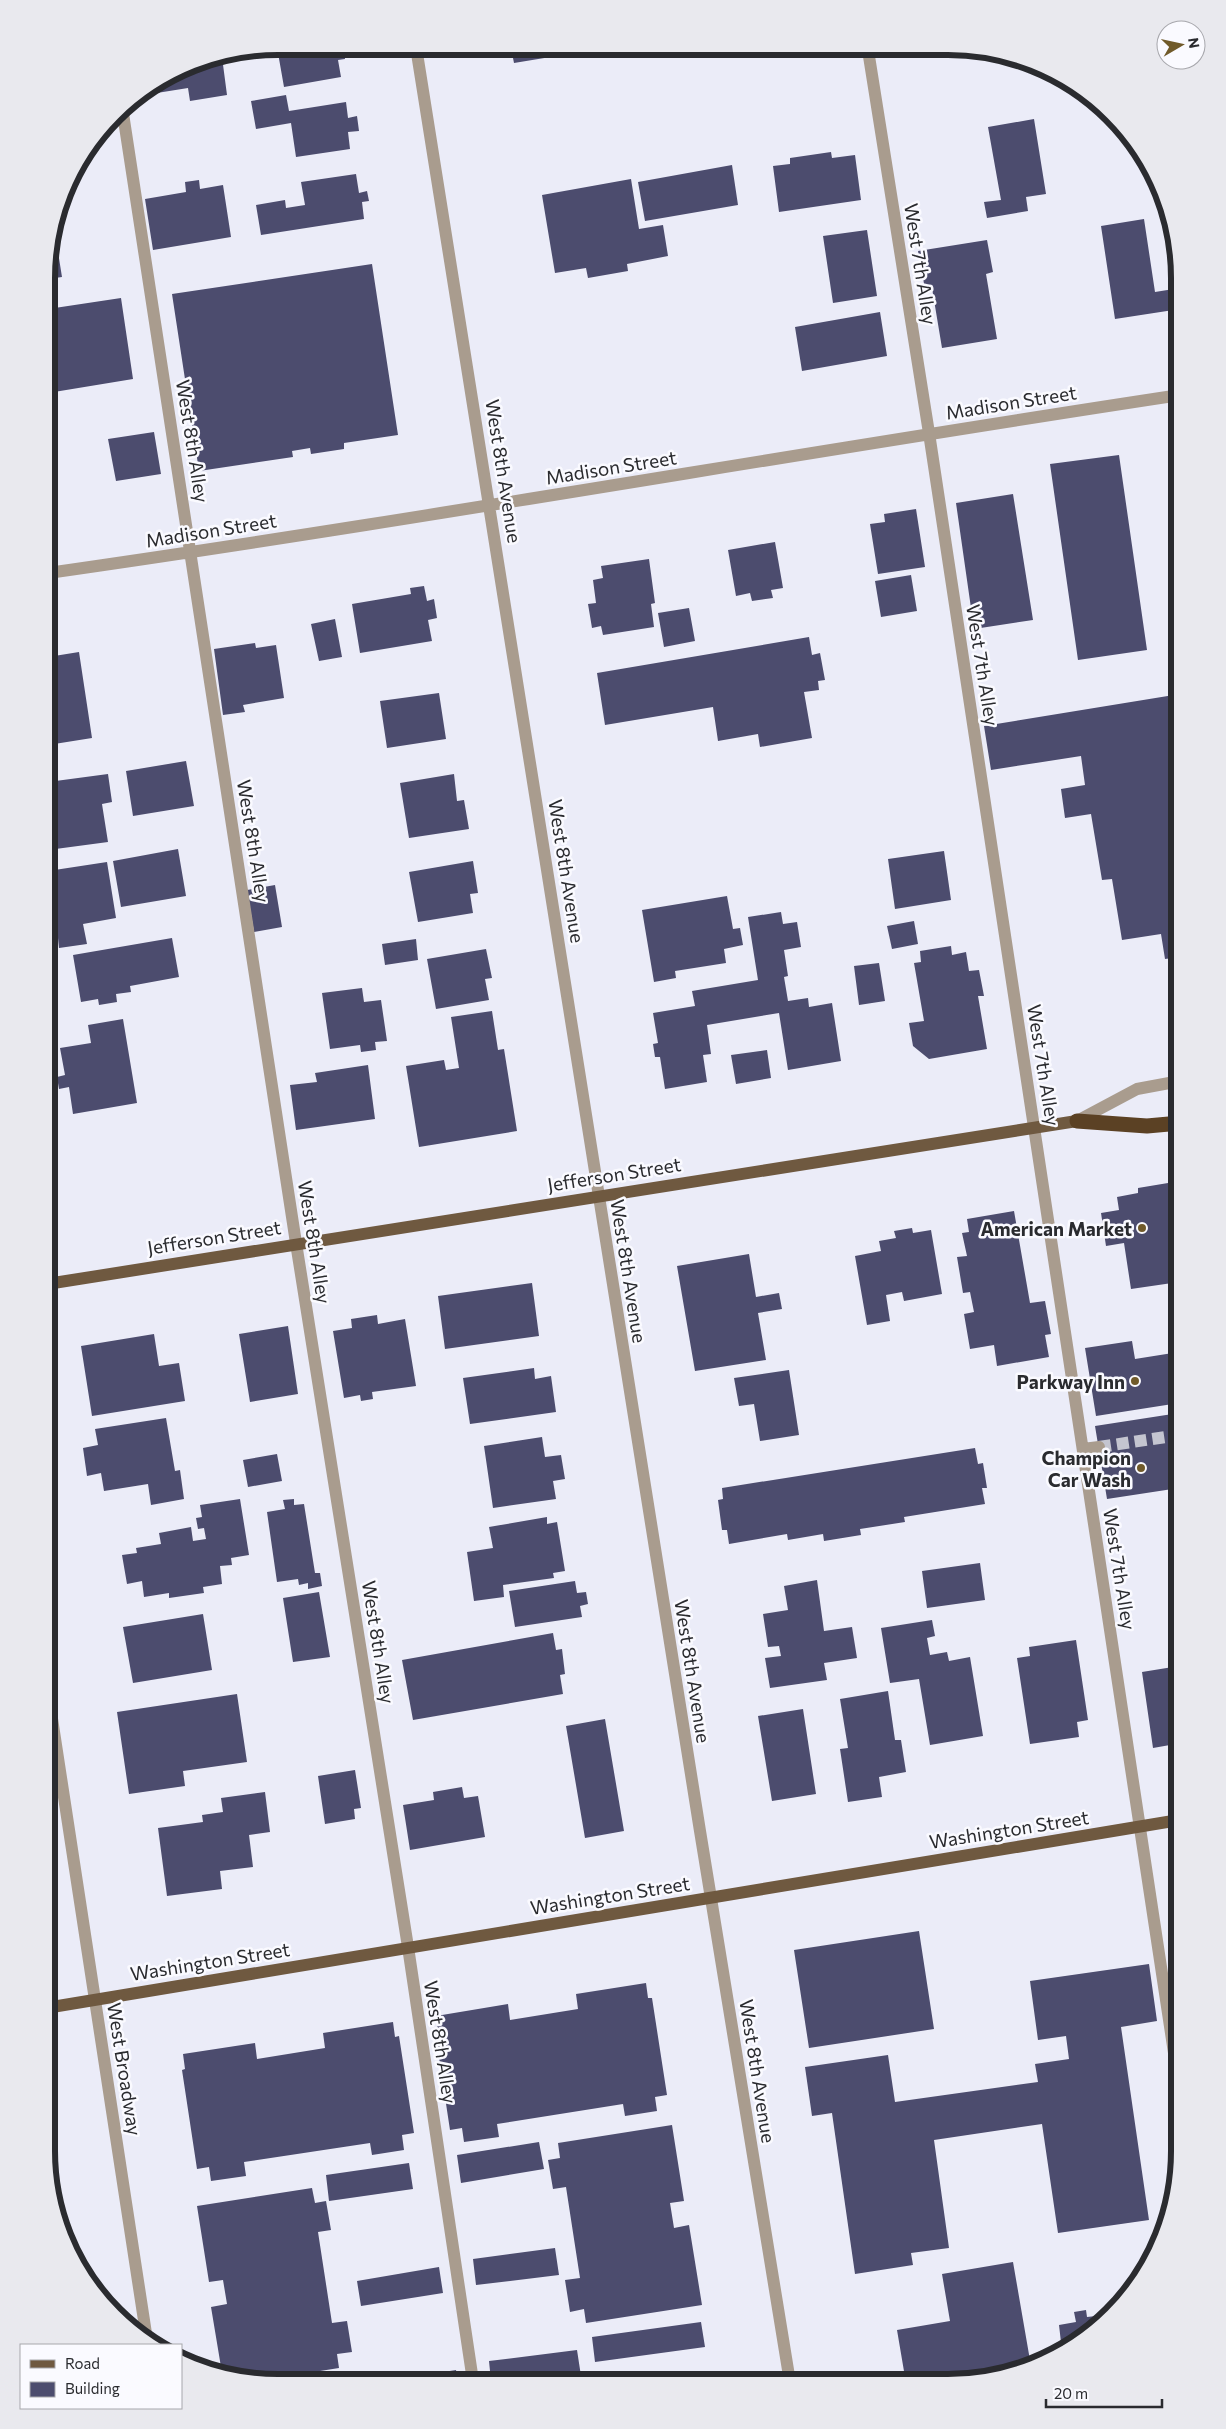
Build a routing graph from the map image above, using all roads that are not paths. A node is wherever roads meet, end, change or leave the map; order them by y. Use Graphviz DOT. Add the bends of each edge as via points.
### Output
graph roads {
  1 [pos="417,55"];
  2 [pos="869,55"];
  3 [pos="123,117"];
  4 [pos="1171,396"];
  5 [pos="929,433"];
  6 [pos="490,506"];
  7 [pos="191,553"];
  8 [pos="55,573"];
  9 [pos="1171,1083"];
  10 [pos="1078,1121"];
  11 [pos="1171,1124"];
  12 [pos="1035,1127"];
  13 [pos="598,1196"];
  14 [pos="296,1243"];
  15 [pos="55,1283"];
  16 [pos="1098,1447"];
  17 [pos="1083,1449"];
  18 [pos="55,1738"];
  19 [pos="1171,1821"];
  20 [pos="1140,1827"];
  21 [pos="711,1897"];
  22 [pos="408,1947"];
  23 [pos="95,1999"];
  24 [pos="55,2006"];
  25 [pos="1171,2033"];
  26 [pos="146,2330"];
  27 [pos="472,2374"];
  28 [pos="789,2374"];
  1 -- 6 [label="street, West 8th Avenue"];
  2 -- 5 [label="street, West 7th Alley"];
  3 -- 7 [label="street, West 8th Alley"];
  4 -- 5 [label="street, Madison Street"];
  5 -- 6 [label="street, Madison Street"];
  5 -- 12 [label="street, West 7th Alley"];
  6 -- 7 [label="street, Madison Street"];
  6 -- 13 [label="street, West 8th Avenue"];
  7 -- 8 [label="street, Madison Street"];
  7 -- 14 [label="street, West 8th Alley"];
  9 -- 10 [label="street, Jefferson Street" via="1138,1089"];
  10 -- 11 [label="highway" via="1147,1126"];
  10 -- 12 [label="main road, Jefferson Street"];
  12 -- 13 [label="main road, Jefferson Street"];
  12 -- 17 [label="street, West 7th Alley"];
  13 -- 14 [label="main road, Jefferson Street"];
  13 -- 21 [label="street, West 8th Avenue"];
  14 -- 15 [label="main road, Jefferson Street"];
  14 -- 22 [label="street, West 8th Alley"];
  16 -- 17 [label="street"];
  17 -- 20 [label="street, West 7th Alley"];
  18 -- 23 [label="street, West Broadway"];
  19 -- 20 [label="main road, Washington Street"];
  20 -- 21 [label="main road, Washington Street"];
  20 -- 25 [label="street, West 7th Alley"];
  21 -- 22 [label="main road, Washington Street"];
  21 -- 28 [label="street, West 8th Avenue"];
  22 -- 23 [label="main road, Washington Street"];
  22 -- 27 [label="street, West 8th Alley"];
  23 -- 24 [label="main road, Washington Street"];
  23 -- 26 [label="street, West Broadway"];
}
